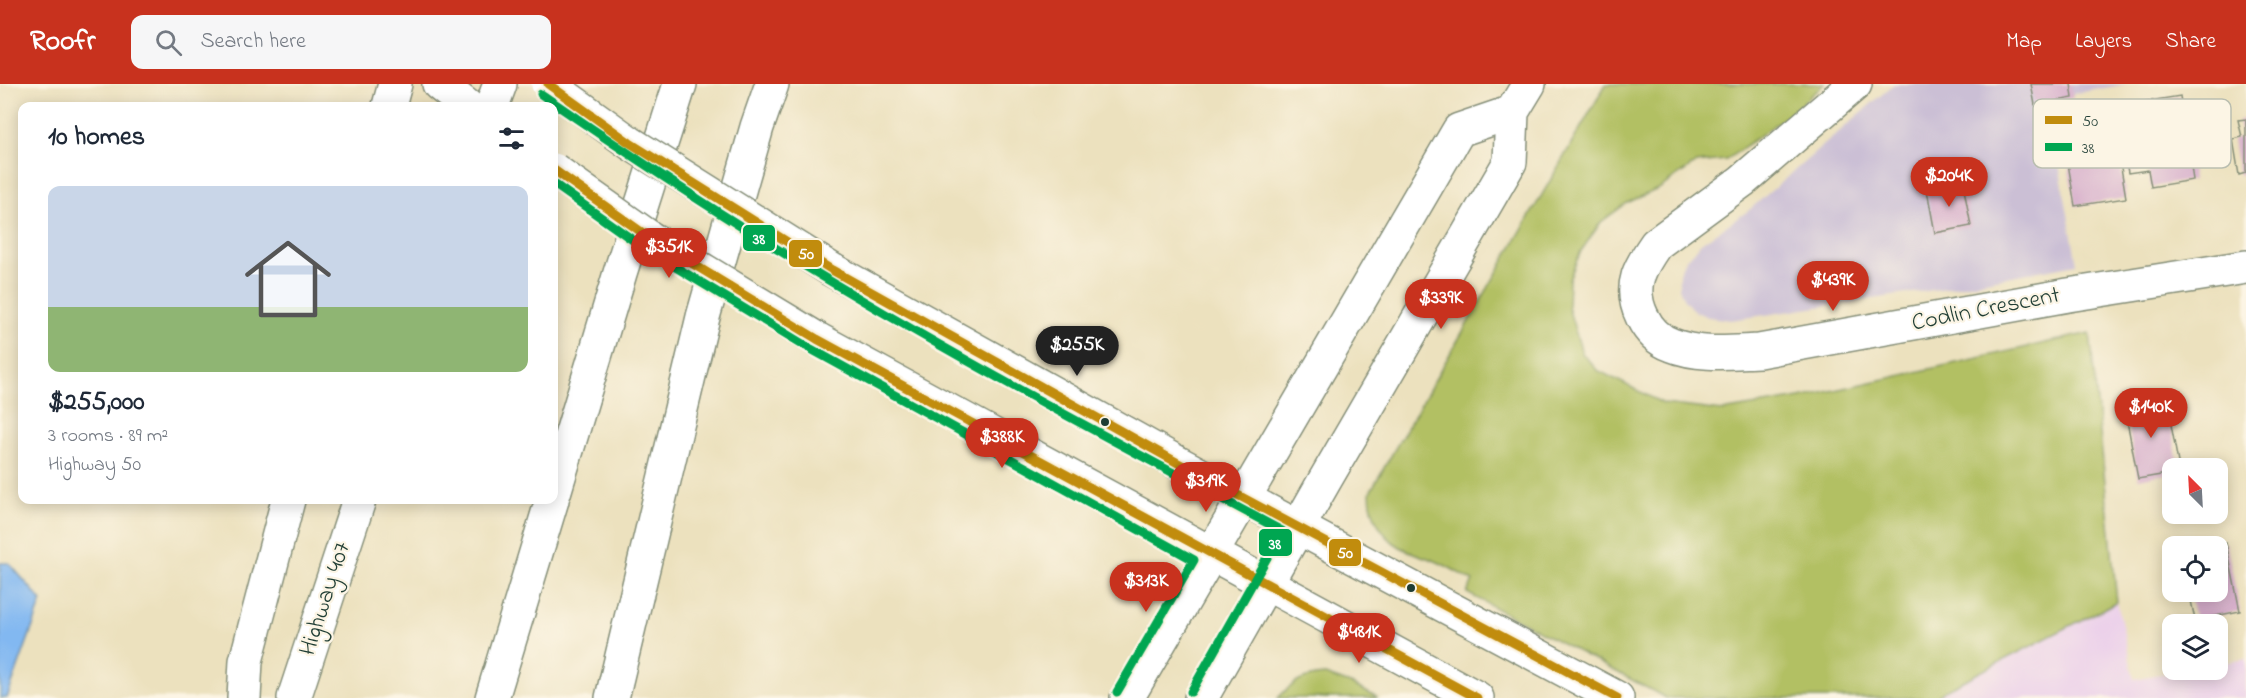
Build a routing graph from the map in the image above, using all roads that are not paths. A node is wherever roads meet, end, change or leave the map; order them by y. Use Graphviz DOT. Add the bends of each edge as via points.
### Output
graph roads {
  1 [pos="395,84"];
  2 [pos="439,84"];
  3 [pos="500,84"];
  4 [pos="548,84"];
  5 [pos="680,84"];
  6 [pos="772,84"];
  7 [pos="1529,84"];
  8 [pos="1855,84"];
  9 [pos="390,102"];
  10 [pos="462,102"];
  11 [pos="493,102"];
  12 [pos="1512,112"];
  13 [pos="558,173"];
  14 [pos="2246,267"];
  15 [pos="558,481"];
  16 [pos="1245,498"];
  17 [pos="287,504"];
  18 [pos="358,504"];
  19 [pos="551,504"];
  20 [pos="1299,526"];
  21 [pos="1211,555"];
  22 [pos="1266,584"];
  23 [pos="244,698"];
  24 [pos="294,698"];
  25 [pos="492,698"];
  26 [pos="612,698"];
  27 [pos="1127,698"];
  28 [pos="1201,698"];
  29 [pos="1477,698"];
  30 [pos="1617,698"];
  1 -- 9 [label="main road"];
  2 -- 10 [label="main road"];
  3 -- 11 [label="main road"];
  4 -- 16 [label="main road, bridge" via="630,143 832,270"];
  5 -- 15 [label="main road"];
  6 -- 26 [label="main road" via="703,317"];
  7 -- 12 [label="main road"];
  8 -- 14 [label="main road, Codlin Crescent" via="1742,181 1656,244 1637,278 1637,296 1645,324 1656,336 1671,345 1707,352 1759,351"];
  12 -- 16 [label="main road" via="1459,130"];
  12 -- 20 [label="main road" via="1510,162"];
  13 -- 21 [label="main road, bridge" via="650,238 817,339"];
  16 -- 20 [label="main road"];
  16 -- 21 [label="main road"];
  17 -- 23 [label="main road" via="246,661"];
  18 -- 24 [label="main road, Highway 407"];
  19 -- 25 [label="main road"];
  20 -- 22 [label="main road"];
  20 -- 30 [label="main road"];
  21 -- 22 [label="main road"];
  21 -- 27 [label="main road"];
  22 -- 28 [label="main road"];
  22 -- 29 [label="main road"];
}
